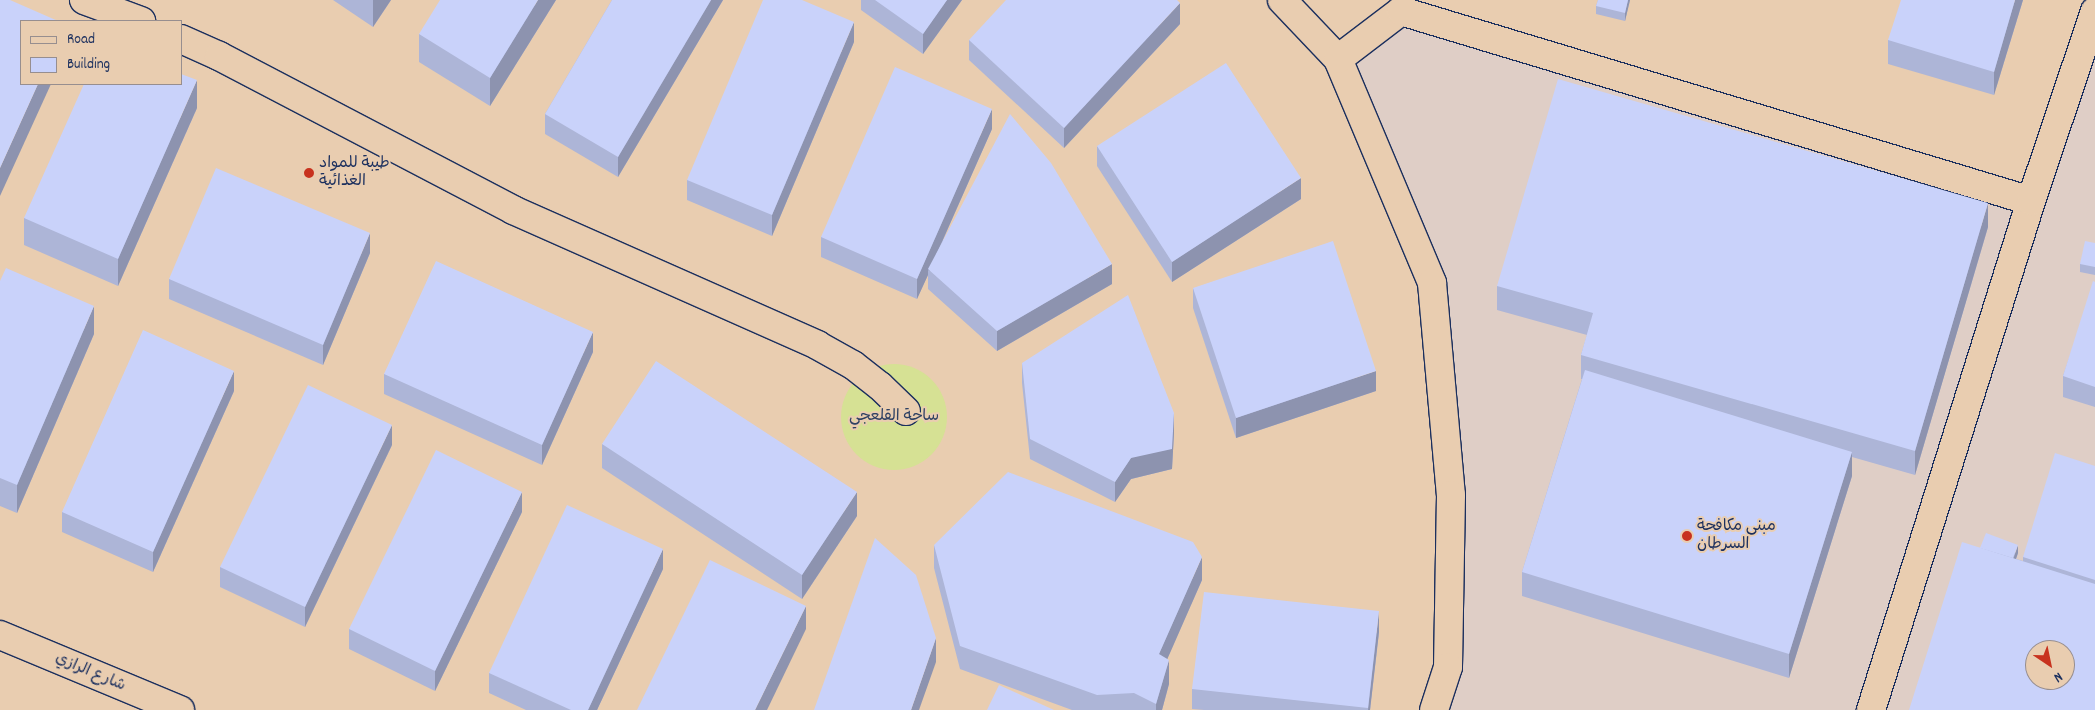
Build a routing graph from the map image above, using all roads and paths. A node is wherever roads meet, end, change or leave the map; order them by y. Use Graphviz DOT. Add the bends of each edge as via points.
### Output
graph roads {
  1 [pos="84,0"];
  2 [pos="143,0"];
  3 [pos="1282,0"];
  4 [pos="2095,11"];
  5 [pos="138,20"];
  6 [pos="151,20"];
  7 [pos="182,39"];
  8 [pos="2089,48"];
  9 [pos="1338,59"];
  10 [pos="2031,201"];
  11 [pos="906,411"];
  12 [pos="0,635"];
  13 [pos="180,710"];
  14 [pos="1434,710"];
  15 [pos="1871,710"];
  1 -- 5 [label="street"];
  2 -- 6 [label="street"];
  3 -- 9 [label="street"];
  4 -- 8 [label="street"];
  7 -- 11 [label="street" via="513,210 817,345 853,365"];
  8 -- 10 [label="street"];
  9 -- 10 [label="street" via="1401,10"];
  9 -- 14 [label="street" via="1432,283 1451,496 1448,667"];
  10 -- 15 [label="street"];
  12 -- 13 [label="street, شارع الرازي"];
}
